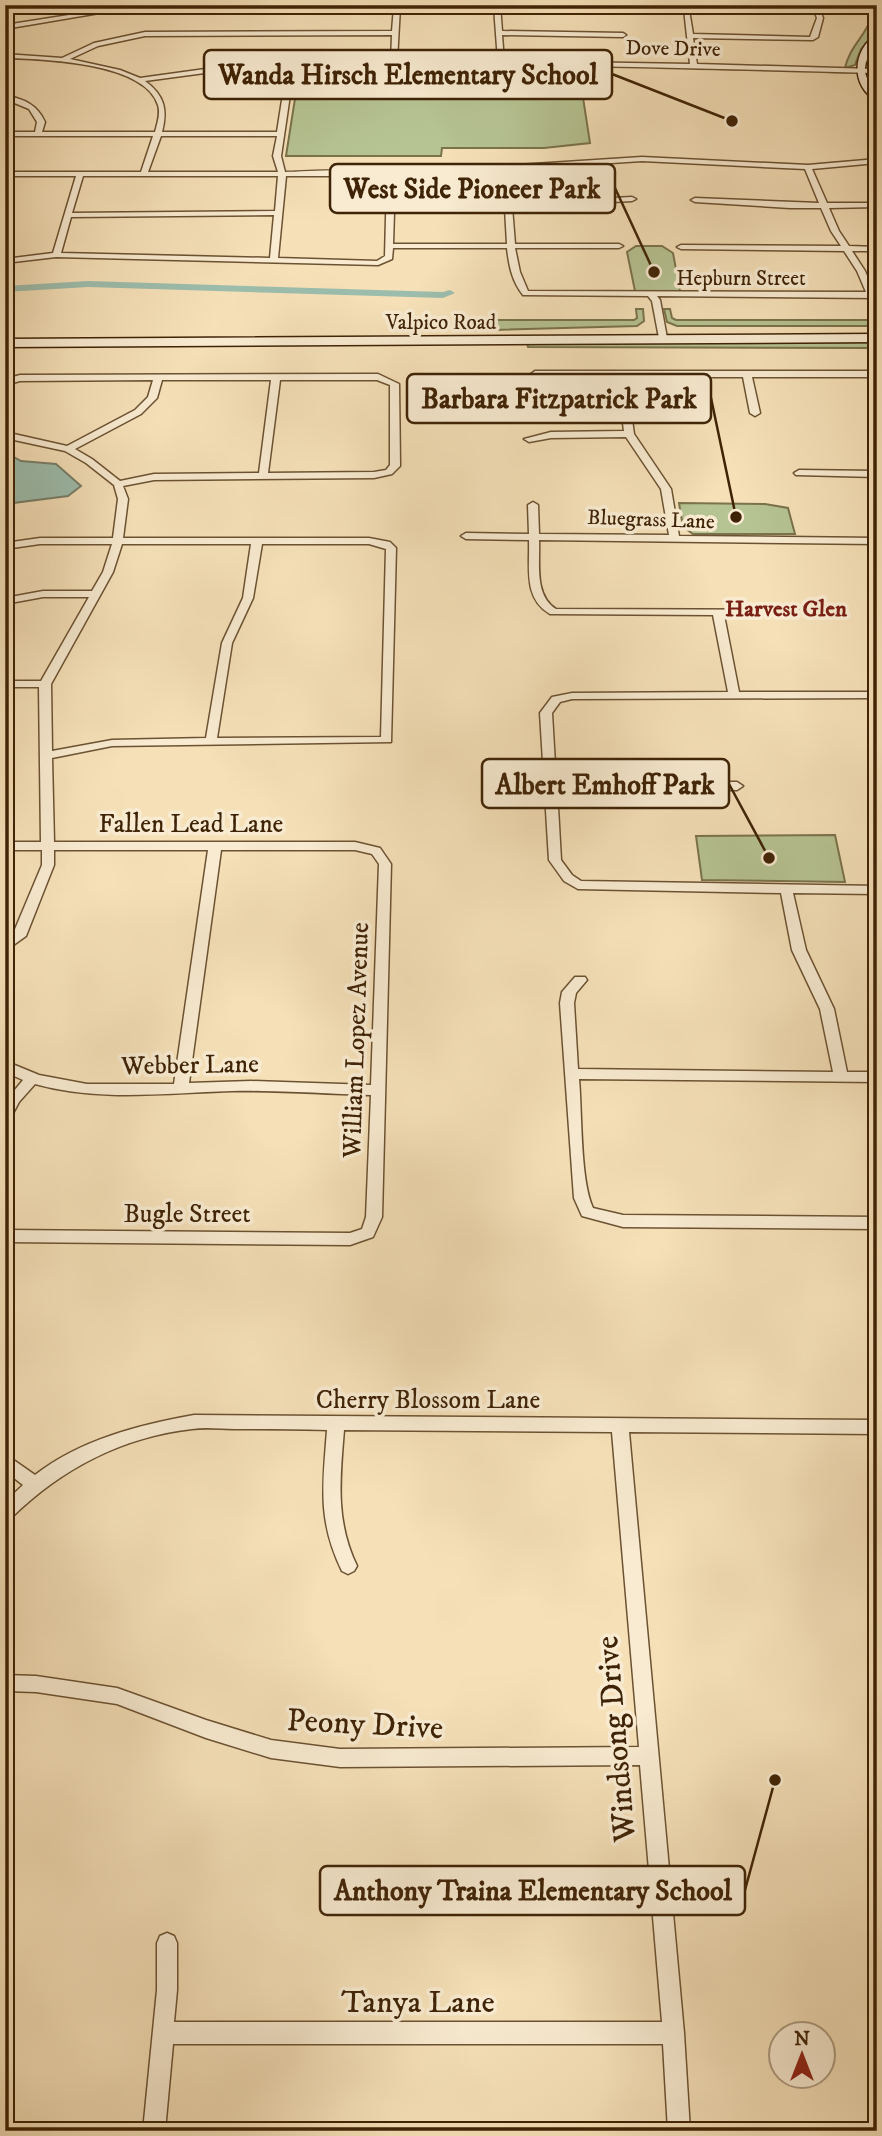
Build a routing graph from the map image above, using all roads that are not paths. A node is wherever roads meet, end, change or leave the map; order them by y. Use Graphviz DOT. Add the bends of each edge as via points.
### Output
graph roads {
  1 [pos="497,5"];
  2 [pos="199,6"];
  3 [pos="297,6"];
  4 [pos="397,6"];
  5 [pos="116,7"];
  6 [pos="817,8"];
  7 [pos="686,10"];
  8 [pos="776,10"];
  9 [pos="5,27"];
  10 [pos="395,33"];
  11 [pos="500,33"];
  12 [pos="623,34"];
  13 [pos="691,36"];
  14 [pos="877,37"];
  15 [pos="5,56"];
  16 [pos="63,60"];
  17 [pos="394,63"];
  18 [pos="500,63"];
  19 [pos="876,65"];
  20 [pos="694,66"];
  21 [pos="291,67"];
  22 [pos="860,71"];
  23 [pos="138,79"];
  24 [pos="5,97"];
  25 [pos="877,99"];
  26 [pos="5,134"];
  27 [pos="38,134"];
  28 [pos="156,134"];
  29 [pos="281,134"];
  30 [pos="877,161"];
  31 [pos="807,167"];
  32 [pos="144,173"];
  33 [pos="5,174"];
  34 [pos="80,174"];
  35 [pos="282,174"];
  36 [pos="632,199"];
  37 [pos="695,200"];
  38 [pos="509,205"];
  39 [pos="877,205"];
  40 [pos="824,207"];
  41 [pos="279,213"];
  42 [pos="68,215"];
  43 [pos="390,246"];
  44 [pos="619,246"];
  45 [pos="512,247"];
  46 [pos="681,247"];
  47 [pos="845,249"];
  48 [pos="877,249"];
  49 [pos="56,254"];
  50 [pos="5,261"];
  51 [pos="274,261"];
  52 [pos="651,295"];
  53 [pos="874,295"];
  54 [pos="877,330"];
  55 [pos="659,334"];
  56 [pos="5,335"];
  57 [pos="877,338"];
  58 [pos="5,343"];
  59 [pos="535,374"];
  60 [pos="621,374"];
  61 [pos="747,374"];
  62 [pos="877,374"];
  63 [pos="276,377"];
  64 [pos="158,379"];
  65 [pos="5,382"];
  66 [pos="755,413"];
  67 [pos="629,434"];
  68 [pos="5,435"];
  69 [pos="528,439"];
  70 [pos="68,449"];
  71 [pos="799,473"];
  72 [pos="877,474"];
  73 [pos="263,476"];
  74 [pos="118,484"];
  75 [pos="533,505"];
  76 [pos="466,536"];
  77 [pos="533,536"];
  78 [pos="675,539"];
  79 [pos="118,541"];
  80 [pos="257,541"];
  81 [pos="877,541"];
  82 [pos="5,546"];
  83 [pos="96,594"];
  84 [pos="5,601"];
  85 [pos="797,612"];
  86 [pos="718,613"];
  87 [pos="5,684"];
  88 [pos="45,684"];
  89 [pos="734,695"];
  90 [pos="877,695"];
  91 [pos="211,742"];
  92 [pos="46,756"];
  93 [pos="550,785"];
  94 [pos="737,786"];
  95 [pos="47,845"];
  96 [pos="5,846"];
  97 [pos="215,846"];
  98 [pos="376,851"];
  99 [pos="786,889"];
  100 [pos="877,890"];
  101 [pos="5,947"];
  102 [pos="580,980"];
  103 [pos="5,1066"];
  104 [pos="572,1074"];
  105 [pos="841,1076"];
  106 [pos="33,1077"];
  107 [pos="877,1077"];
  108 [pos="181,1088"];
  109 [pos="378,1090"];
  110 [pos="5,1115"];
  111 [pos="877,1223"];
  112 [pos="368,1233"];
  113 [pos="5,1236"];
  114 [pos="336,1423"];
  115 [pos="620,1425"];
  116 [pos="877,1427"];
  117 [pos="5,1461"];
  118 [pos="35,1485"];
  119 [pos="5,1513"];
  120 [pos="348,1566"];
  121 [pos="5,1683"];
  122 [pos="647,1756"];
  123 [pos="167,1943"];
  124 [pos="164,2033"];
  125 [pos="673,2033"];
  126 [pos="154,2131"];
  127 [pos="679,2131"];
  1 -- 4 [label="street"];
  1 -- 11 [label="street"];
  2 -- 3 [label="street"];
  2 -- 5 [label="street"];
  3 -- 4 [label="street"];
  4 -- 10 [label="street"];
  5 -- 9 [label="street"];
  6 -- 8 [label="street"];
  6 -- 13 [label="street" via="815,37 805,40"];
  7 -- 13 [label="street"];
  10 -- 16 [label="street" via="145,34 96,44"];
  10 -- 17 [label="street"];
  11 -- 12 [label="street"];
  11 -- 18 [label="street"];
  13 -- 20 [label="street"];
  14 -- 22 [label="main road" via="863,54"];
  15 -- 16 [label="street"];
  16 -- 23 [label="street"];
  17 -- 18 [label="street, Dove Drive"];
  17 -- 21 [label="street, Dove Drive"];
  18 -- 20 [label="street, Dove Drive"];
  19 -- 22 [label="street, Dove Drive"];
  20 -- 22 [label="street, Dove Drive"];
  21 -- 23 [label="street, Dove Drive" via="204,70"];
  21 -- 29 [label="street"];
  22 -- 25 [label="main road"];
  23 -- 28 [label="street" via="161,101"];
  24 -- 27 [label="street" via="35,110 41,122"];
  26 -- 27 [label="street"];
  27 -- 28 [label="street"];
  28 -- 29 [label="street"];
  28 -- 32 [label="street"];
  29 -- 35 [label="street" via="277,156"];
  30 -- 31 [label="street"];
  31 -- 38 [label="street" via="663,159 512,169 507,173"];
  31 -- 40 [label="street"];
  32 -- 34 [label="street"];
  32 -- 35 [label="street"];
  33 -- 34 [label="street"];
  34 -- 42 [label="street"];
  35 -- 41 [label="street"];
  35 -- 43 [label="street" via="388,177"];
  36 -- 38 [label="street"];
  37 -- 40 [label="street"];
  38 -- 45 [label="street"];
  39 -- 40 [label="street"];
  40 -- 47 [label="street"];
  41 -- 42 [label="street"];
  41 -- 51 [label="street"];
  42 -- 49 [label="street"];
  43 -- 45 [label="street"];
  43 -- 51 [label="street" via="389,257 378,263"];
  44 -- 45 [label="street"];
  45 -- 52 [label="street, Hepburn Street" via="515,272 526,293"];
  46 -- 47 [label="street"];
  47 -- 48 [label="street"];
  47 -- 53 [label="street"];
  49 -- 50 [label="street"];
  49 -- 51 [label="street"];
  52 -- 53 [label="street, Hepburn Street"];
  52 -- 55 [label="street" via="647,300"];
  54 -- 55 [label="main road, Valpico Road"];
  55 -- 56 [label="main road, Valpico Road"];
  55 -- 57 [label="main road, Valpico Road"];
  55 -- 58 [label="main road, Valpico Road" via="464,342"];
  59 -- 60 [label="street"];
  60 -- 61 [label="street"];
  60 -- 67 [label="street"];
  61 -- 62 [label="street"];
  61 -- 66 [label="street"];
  63 -- 64 [label="street"];
  63 -- 73 [label="street"];
  63 -- 73 [label="street" via="390,380 394,384 396,466 374,475"];
  64 -- 65 [label="street" via="20,378"];
  64 -- 70 [label="street" via="152,398 138,412"];
  67 -- 69 [label="street"];
  67 -- 78 [label="street" via="666,489"];
  68 -- 70 [label="street"];
  70 -- 74 [label="street"];
  71 -- 72 [label="street"];
  73 -- 74 [label="street" via="154,477"];
  74 -- 79 [label="street" via="123,499"];
  75 -- 77 [label="street"];
  76 -- 77 [label="street, Bluegrass Lane"];
  77 -- 78 [label="street, Bluegrass Lane"];
  77 -- 86 [label="street" via="536,595 554,612"];
  78 -- 81 [label="street, Bluegrass Lane"];
  79 -- 80 [label="street"];
  79 -- 82 [label="street"];
  79 -- 83 [label="street"];
  80 -- 91 [label="street" via="248,598 227,643"];
  80 -- 91 [label="street" via="369,541 391,548 387,740"];
  83 -- 84 [label="street" via="43,594"];
  83 -- 88 [label="street"];
  85 -- 86 [label="street"];
  86 -- 89 [label="street"];
  87 -- 88 [label="street"];
  88 -- 92 [label="street"];
  89 -- 90 [label="street"];
  89 -- 93 [label="street" via="556,699 545,713"];
  91 -- 92 [label="street" via="112,743"];
  92 -- 95 [label="street"];
  93 -- 94 [label="street"];
  93 -- 99 [label="street" via="555,860 568,878 579,884"];
  95 -- 96 [label="street, Fallen Lead Lane"];
  95 -- 97 [label="street, Fallen Lead Lane"];
  95 -- 101 [label="street" via="48,865 19,936"];
  97 -- 98 [label="street, Fallen Lead Lane" via="355,846"];
  97 -- 108 [label="street"];
  98 -- 109 [label="street, William Lopez Avenue" via="385,864"];
  99 -- 100 [label="street"];
  99 -- 105 [label="street" via="799,950 827,1009"];
  102 -- 104 [label="street" via="569,992 567,1003"];
  103 -- 106 [label="street, Webber Lane"];
  104 -- 105 [label="street"];
  104 -- 111 [label="street" via="581,1198 587,1212 623,1221"];
  105 -- 107 [label="street"];
  106 -- 108 [label="street, Webber Lane" via="74,1088"];
  106 -- 110 [label="street"];
  108 -- 109 [label="street, Webber Lane"];
  109 -- 112 [label="street, William Lopez Avenue" via="374,1217"];
  112 -- 113 [label="street, Bugle Street" via="350,1239"];
  114 -- 115 [label="street, Cherry Blossom Lane"];
  114 -- 118 [label="street, Cherry Blossom Lane" via="194,1422 162,1427 99,1446"];
  114 -- 120 [label="street" via="331,1515 338,1549"];
  115 -- 116 [label="street, Cherry Blossom Lane"];
  115 -- 122 [label="street, Windsong Drive"];
  117 -- 118 [label="street"];
  118 -- 119 [label="street, Cherry Blossom Lane"];
  121 -- 122 [label="street, Peony Drive" via="117,1696 271,1749 340,1758"];
  122 -- 125 [label="street, Windsong Drive"];
  123 -- 124 [label="street"];
  124 -- 125 [label="street, Tanya Lane"];
  124 -- 126 [label="street"];
  125 -- 127 [label="street, Windsong Drive"];
}
